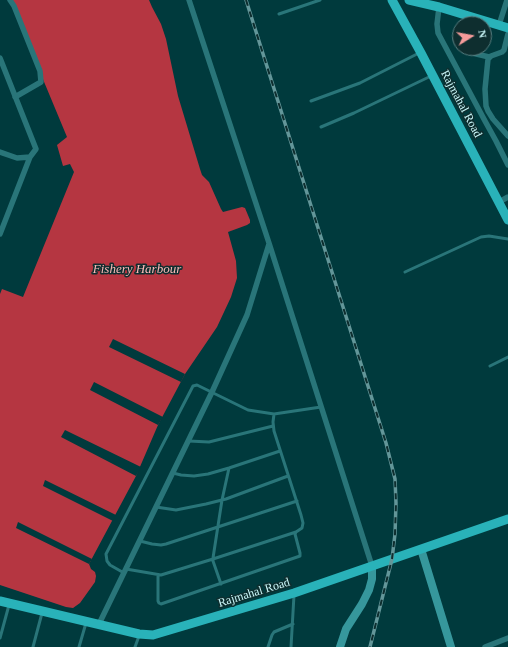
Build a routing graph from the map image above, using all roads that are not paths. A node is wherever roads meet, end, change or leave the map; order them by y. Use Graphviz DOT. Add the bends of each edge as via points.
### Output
graph roads {
  1 [pos="10,0"];
  2 [pos="189,0"];
  3 [pos="320,0"];
  4 [pos="392,0"];
  5 [pos="409,0"];
  6 [pos="507,0"];
  7 [pos="439,7"];
  8 [pos="279,14"];
  9 [pos="499,25"];
  10 [pos="508,28"];
  11 [pos="508,34"];
  12 [pos="421,53"];
  13 [pos="484,56"];
  14 [pos="489,57"];
  15 [pos="0,58"];
  16 [pos="432,76"];
  17 [pos="15,97"];
  18 [pos="311,101"];
  19 [pos="321,127"];
  20 [pos="508,136"];
  21 [pos="0,152"];
  22 [pos="30,158"];
  23 [pos="508,165"];
  24 [pos="508,197"];
  25 [pos="499,202"];
  26 [pos="508,220"];
  27 [pos="0,234"];
  28 [pos="508,239"];
  29 [pos="269,243"];
  30 [pos="405,272"];
  31 [pos="508,357"];
  32 [pos="490,366"];
  33 [pos="212,392"];
  34 [pos="321,407"];
  35 [pos="274,414"];
  36 [pos="273,426"];
  37 [pos="188,441"];
  38 [pos="280,451"];
  39 [pos="229,468"];
  40 [pos="173,473"];
  41 [pos="288,476"];
  42 [pos="222,500"];
  43 [pos="297,501"];
  44 [pos="156,507"];
  45 [pos="508,519"];
  46 [pos="218,527"];
  47 [pos="296,532"];
  48 [pos="140,540"];
  49 [pos="421,550"];
  50 [pos="213,559"];
  51 [pos="372,566"];
  52 [pos="125,571"];
  53 [pos="158,575"];
  54 [pos="221,584"];
  55 [pos="294,594"];
  56 [pos="0,602"];
  57 [pos="9,604"];
  58 [pos="43,611"];
  59 [pos="87,621"];
  60 [pos="99,624"];
  61 [pos="293,624"];
  62 [pos="140,634"];
  63 [pos="0,638"];
  64 [pos="508,638"];
  65 [pos="34,647"];
  66 [pos="79,647"];
  67 [pos="135,647"];
  68 [pos="268,647"];
  69 [pos="292,647"];
  70 [pos="340,647"];
  71 [pos="451,647"];
  72 [pos="485,647"];
  1 -- 17 [label="street" via="40,71 41,82"];
  2 -- 29 [label="street"];
  3 -- 8 [label="lane"];
  4 -- 12 [label="main road, Rajmahal Road"];
  5 -- 7 [label="main road"];
  6 -- 9 [label="street"];
  7 -- 9 [label="main road"];
  7 -- 23 [label="street" via="438,33"];
  9 -- 10 [label="main road"];
  11 -- 14 [label="street" via="504,50"];
  12 -- 16 [label="main road, Rajmahal Road"];
  12 -- 18 [label="lane" via="360,83"];
  13 -- 14 [label="street"];
  14 -- 20 [label="street" via="485,89 486,106 493,120"];
  15 -- 17 [label="street"];
  16 -- 19 [label="lane"];
  16 -- 25 [label="main road, Rajmahal Road"];
  17 -- 22 [label="street" via="36,148"];
  21 -- 22 [label="street" via="17,158"];
  22 -- 27 [label="street"];
  24 -- 25 [label="street"];
  25 -- 26 [label="main road, Rajmahal Road"];
  28 -- 30 [label="lane" via="481,237"];
  29 -- 33 [label="street" via="247,316"];
  29 -- 34 [label="street"];
  31 -- 32 [label="lane"];
  33 -- 35 [label="lane" via="248,410"];
  33 -- 37 [label="street"];
  33 -- 52 [label="lane" via="197,385 193,386 106,554 110,565"];
  34 -- 35 [label="lane"];
  34 -- 51 [label="street"];
  35 -- 36 [label="lane"];
  36 -- 37 [label="lane" via="209,442"];
  36 -- 38 [label="lane"];
  37 -- 40 [label="street"];
  38 -- 39 [label="lane"];
  38 -- 41 [label="lane"];
  39 -- 40 [label="lane" via="194,476"];
  39 -- 42 [label="lane"];
  40 -- 44 [label="street"];
  41 -- 42 [label="lane"];
  41 -- 43 [label="lane"];
  42 -- 44 [label="lane" via="182,510"];
  42 -- 46 [label="lane"];
  43 -- 46 [label="lane"];
  43 -- 47 [label="lane" via="303,526"];
  44 -- 48 [label="street"];
  45 -- 49 [label="main road, Rajmahal Road"];
  46 -- 48 [label="lane" via="161,545"];
  46 -- 50 [label="lane"];
  47 -- 50 [label="lane"];
  47 -- 54 [label="lane" via="300,554 298,558"];
  48 -- 52 [label="street"];
  49 -- 51 [label="main road, Rajmahal Road"];
  49 -- 71 [label="street"];
  50 -- 53 [label="lane"];
  50 -- 54 [label="lane"];
  51 -- 55 [label="main road, Rajmahal Road"];
  51 -- 70 [label="street" via="370,590 346,630"];
  52 -- 53 [label="lane"];
  52 -- 60 [label="street"];
  53 -- 54 [label="lane" via="158,601 161,604"];
  55 -- 61 [label="lane"];
  55 -- 62 [label="main road, Rajmahal Road" via="153,635"];
  56 -- 57 [label="main road, Rajmahal Road"];
  57 -- 58 [label="main road, Rajmahal Road"];
  57 -- 63 [label="lane"];
  58 -- 59 [label="main road, Rajmahal Road"];
  58 -- 65 [label="lane"];
  59 -- 60 [label="main road, Rajmahal Road"];
  59 -- 66 [label="lane"];
  60 -- 62 [label="main road, Rajmahal Road"];
  61 -- 68 [label="lane" via="274,632"];
  61 -- 69 [label="lane"];
  62 -- 67 [label="lane"];
  64 -- 72 [label="street"];
}
